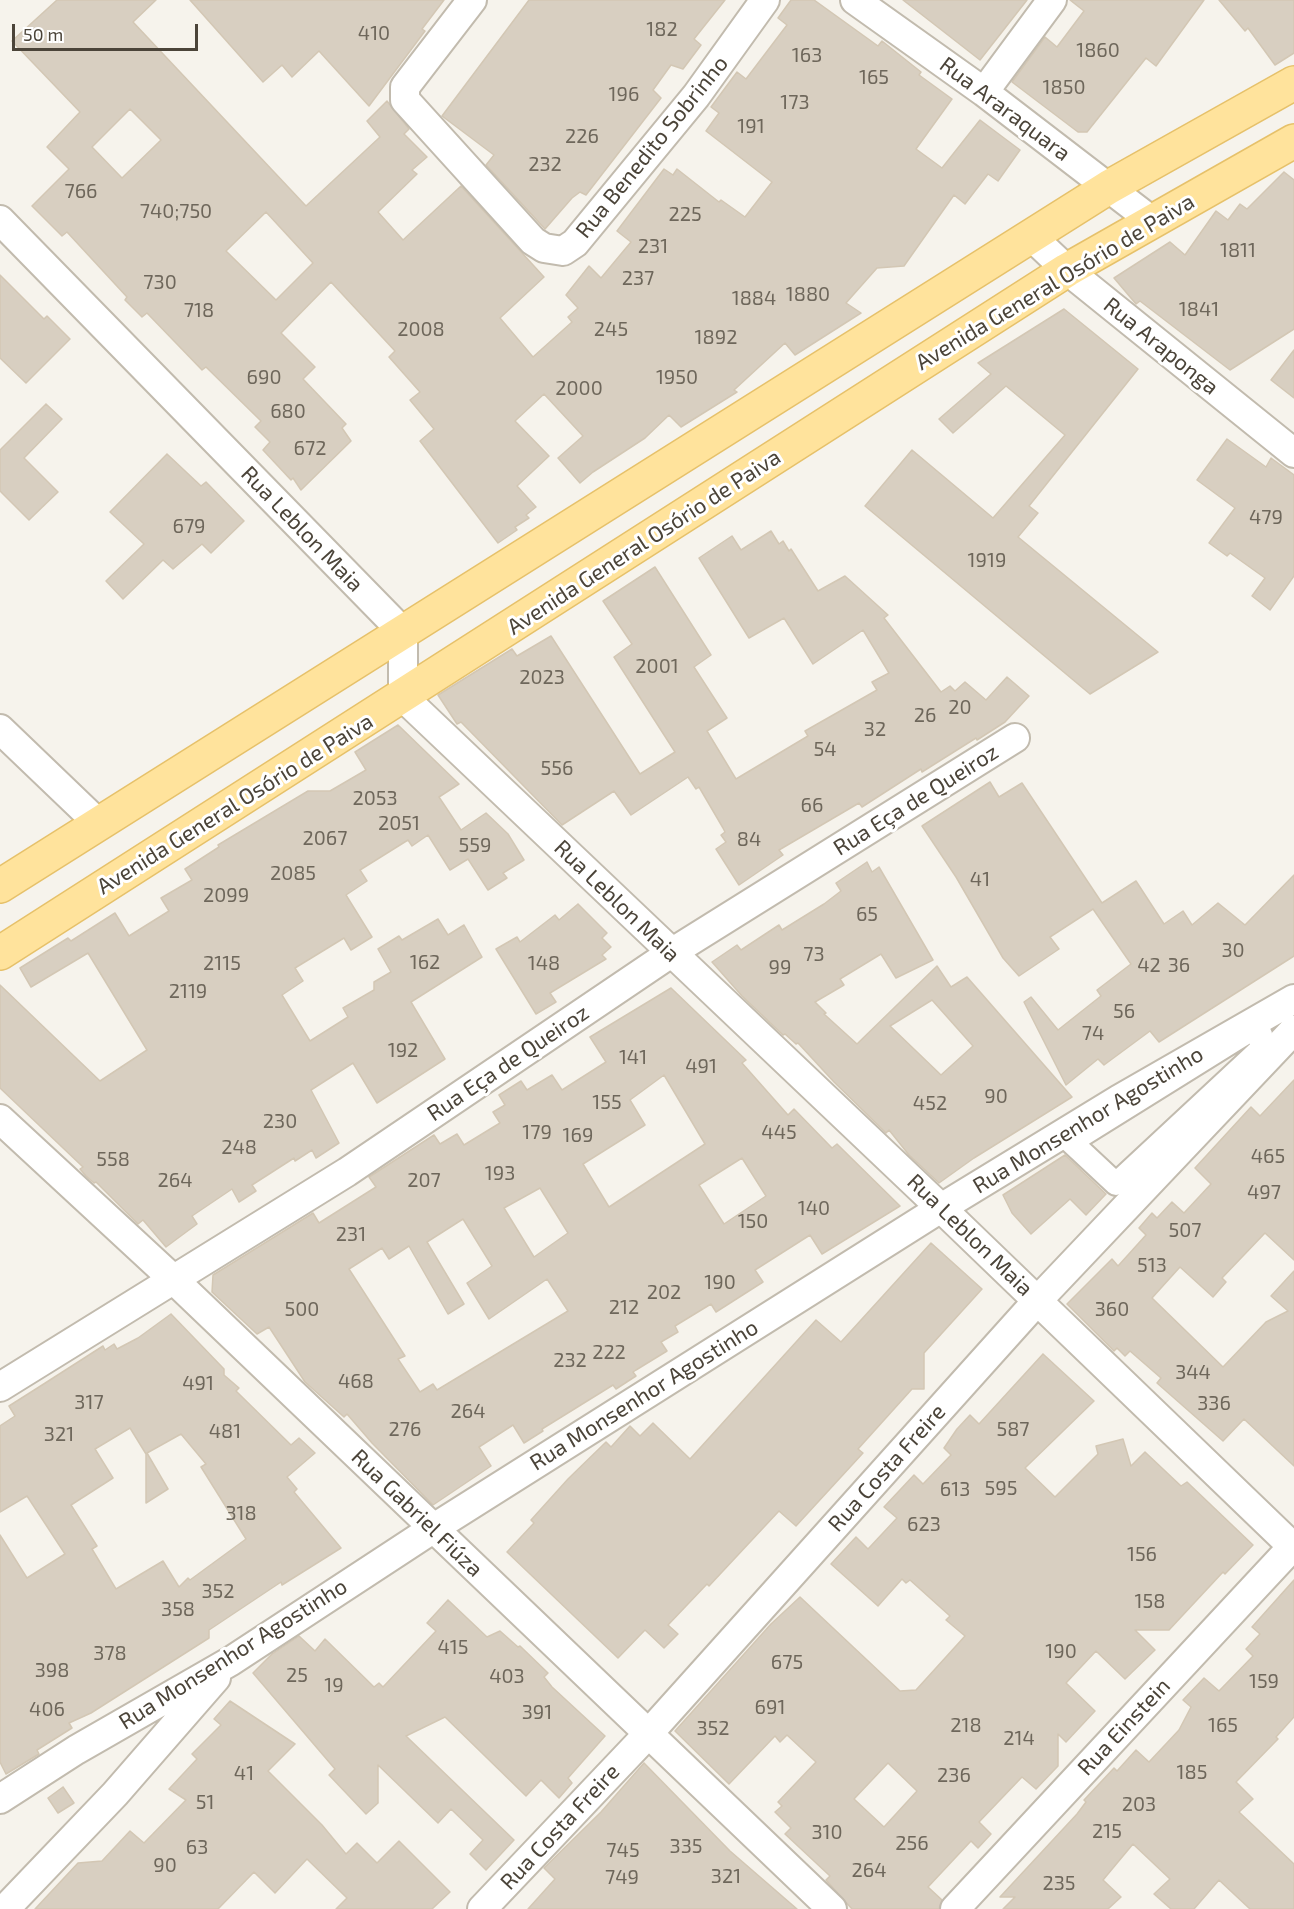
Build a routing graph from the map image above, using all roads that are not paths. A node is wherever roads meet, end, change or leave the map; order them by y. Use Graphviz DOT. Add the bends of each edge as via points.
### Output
graph roads {
  1 [pos="472,0"];
  2 [pos="765,0"];
  3 [pos="855,0"];
  4 [pos="1053,0"];
  5 [pos="1294,83"];
  6 [pos="984,92"];
  7 [pos="1294,141"];
  8 [pos="1109,187"];
  9 [pos="0,220"];
  10 [pos="1152,221"];
  11 [pos="1031,236"];
  12 [pos="1067,270"];
  13 [pos="846,354"];
  14 [pos="876,393"];
  15 [pos="1294,453"];
  16 [pos="403,632"];
  17 [pos="403,697"];
  18 [pos="0,729"];
  19 [pos="1015,738"];
  20 [pos="98,823"];
  21 [pos="0,886"];
  22 [pos="670,952"];
  23 [pos="0,953"];
  24 [pos="1294,999"];
  25 [pos="1294,1030"];
  26 [pos="0,1119"];
  27 [pos="1071,1142"];
  28 [pos="941,1208"];
  29 [pos="173,1279"];
  30 [pos="1038,1300"];
  31 [pos="0,1386"];
  32 [pos="434,1528"];
  33 [pos="1294,1546"];
  34 [pos="231,1661"];
  35 [pos="649,1734"];
  36 [pos="0,1799"];
  37 [pos="5,1909"];
  38 [pos="482,1909"];
  39 [pos="832,1909"];
  40 [pos="955,1909"];
  1 -- 2 [label="street, Rua Benedito Sobrinho" via="405,87 404,96 533,241 544,248 563,251 575,243 696,96"];
  3 -- 6 [label="street, Rua Araraquara"];
  4 -- 6 [label="street"];
  5 -- 8 [label="main road"];
  6 -- 8 [label="street, Rua Araraquara"];
  7 -- 10 [label="main road, Avenida General Osório de Paiva"];
  8 -- 10 [label="street, Rua Araraquara"];
  8 -- 11 [label="main road"];
  9 -- 16 [label="street, Rua Leblon Maia"];
  10 -- 12 [label="main road, Avenida General Osório de Paiva"];
  11 -- 12 [label="street, Rua Araponga"];
  11 -- 13 [label="main road"];
  12 -- 14 [label="main road, Avenida General Osório de Paiva"];
  12 -- 15 [label="street, Rua Araponga"];
  13 -- 14 [label="main road"];
  13 -- 16 [label="main road"];
  14 -- 17 [label="main road, Avenida General Osório de Paiva"];
  16 -- 17 [label="street"];
  16 -- 20 [label="main road"];
  17 -- 22 [label="street, Rua Leblon Maia"];
  17 -- 23 [label="main road, Avenida General Osório de Paiva"];
  18 -- 20 [label="street"];
  19 -- 22 [label="street, Rua Eça de Queiroz"];
  20 -- 21 [label="main road"];
  22 -- 28 [label="street, Rua Leblon Maia"];
  22 -- 29 [label="street, Rua Eça de Queiroz" via="347,1172"];
  24 -- 28 [label="street, Rua Monsenhor Agostinho" via="1168,1070"];
  25 -- 30 [label="street, Rua Costa Freire"];
  26 -- 29 [label="street, Rua Gabriel Fiúza"];
  27 -- 27 [label="street" via="1116,1184 1261,1049 1261,1035 1246,1034"];
  28 -- 30 [label="street, Rua Leblon Maia"];
  28 -- 32 [label="street, Rua Monsenhor Agostinho"];
  29 -- 31 [label="street, Rua Eça de Queiroz"];
  29 -- 32 [label="street, Rua Gabriel Fiúza"];
  30 -- 33 [label="street, Rua Leblon Maia"];
  30 -- 35 [label="street, Rua Costa Freire"];
  32 -- 34 [label="street, Rua Monsenhor Agostinho"];
  32 -- 35 [label="street, Rua Gabriel Fiúza"];
  33 -- 40 [label="street, Rua Einstein"];
  34 -- 36 [label="street, Rua Monsenhor Agostinho" via="76,1750"];
  34 -- 37 [label="street" via="115,1794"];
  35 -- 38 [label="street, Rua Costa Freire"];
  35 -- 39 [label="street, Rua Gabriel Fiúza"];
}
